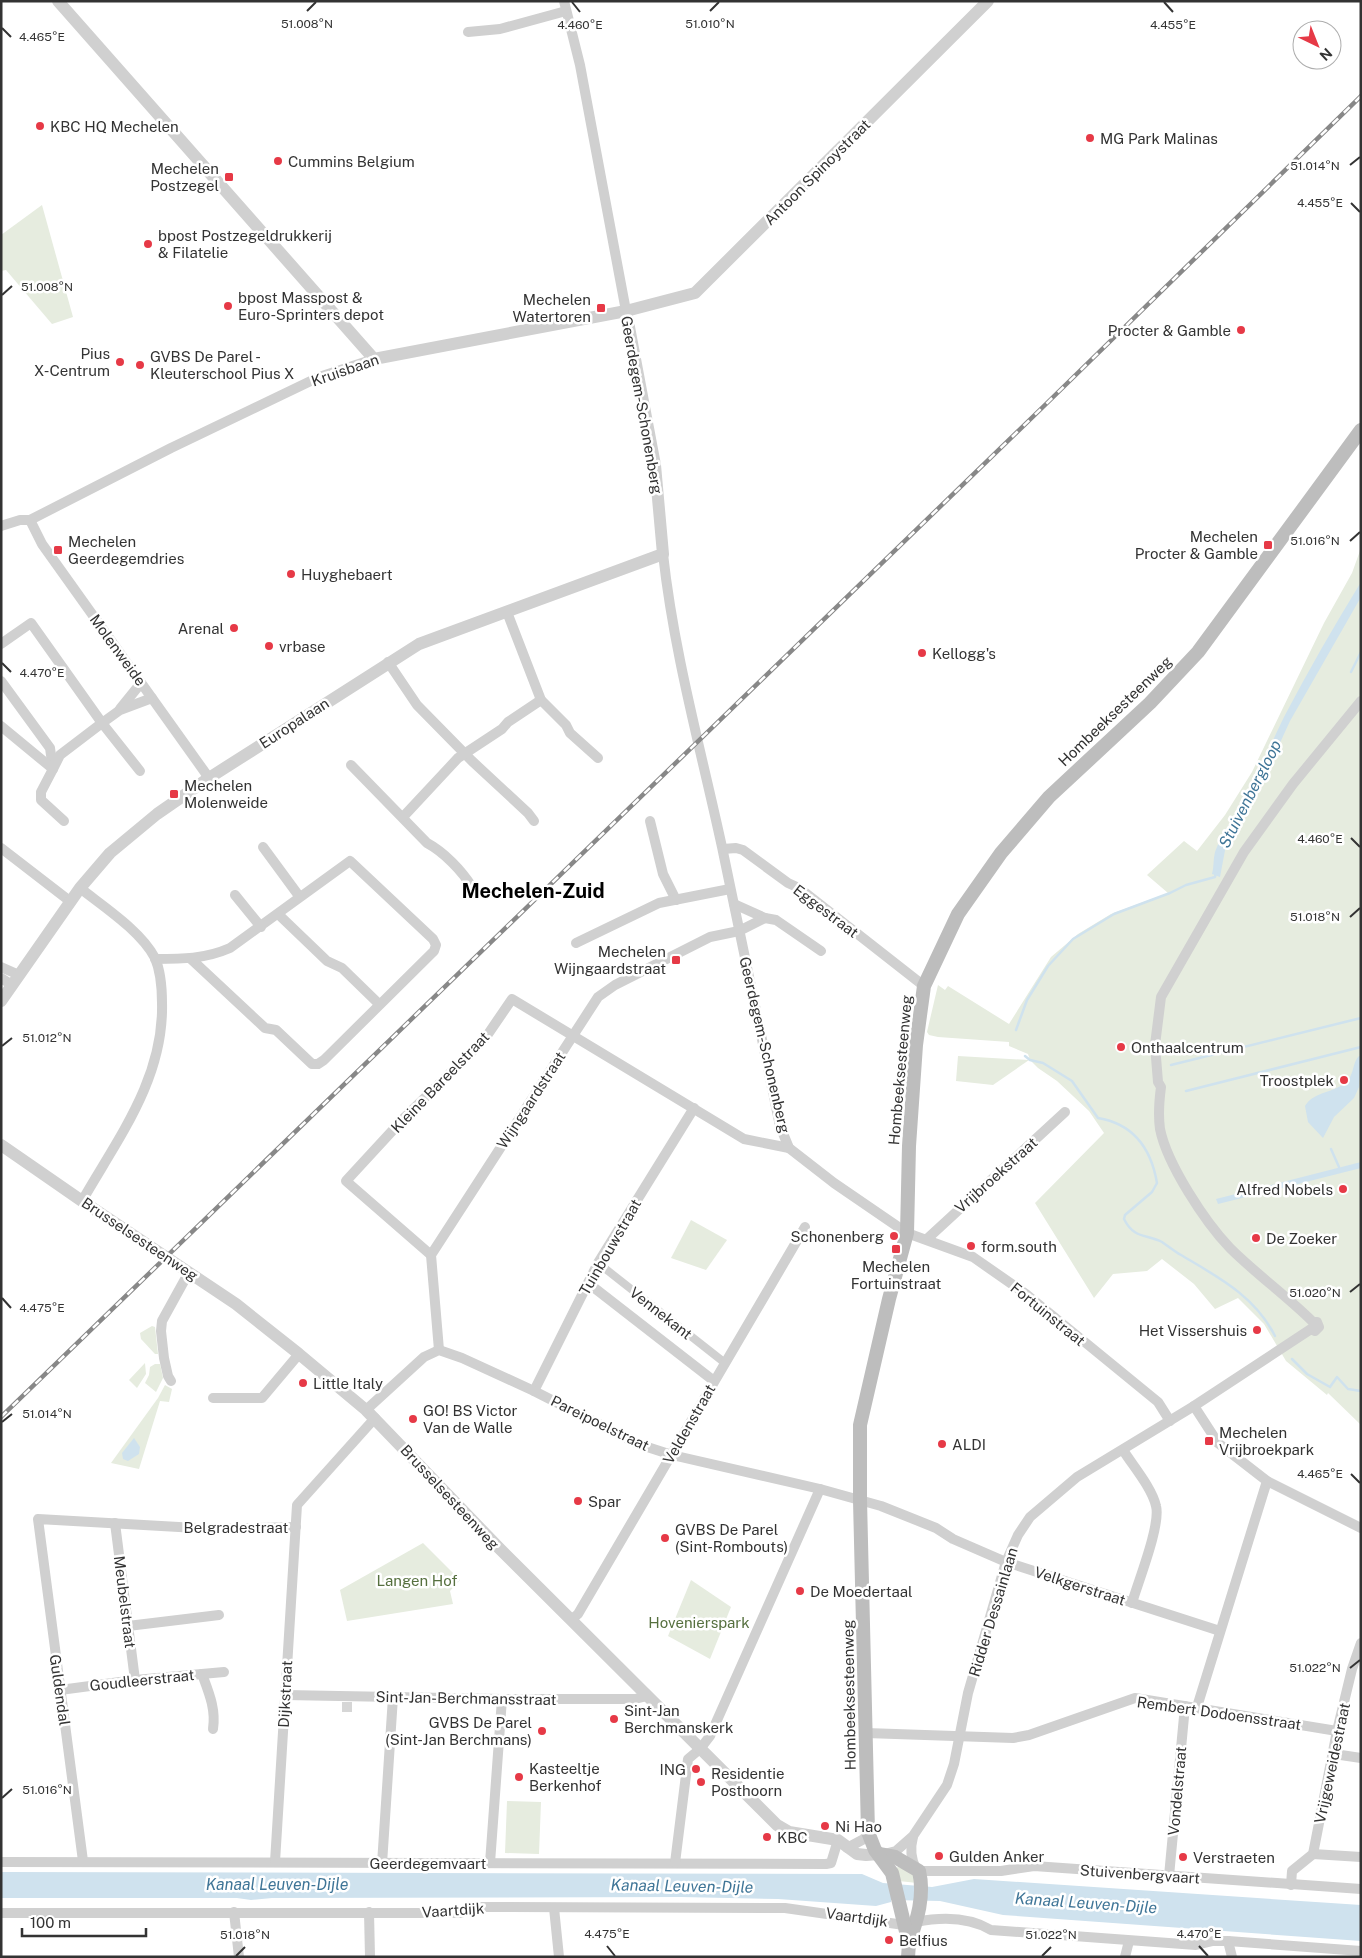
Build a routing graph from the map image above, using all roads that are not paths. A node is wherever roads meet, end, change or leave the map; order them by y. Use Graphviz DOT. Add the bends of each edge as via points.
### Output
graph roads {
  1 [pos="58,1"];
  2 [pos="988,1"];
  3 [pos="565,6"];
  4 [pos="468,32"];
  5 [pos="626,310"];
  6 [pos="374,359"];
  7 [pos="1361,430"];
  8 [pos="30,520"];
  9 [pos="1,526"];
  10 [pos="664,554"];
  11 [pos="507,612"];
  12 [pos="1,644"];
  13 [pos="388,662"];
  14 [pos="1,681"];
  15 [pos="141,683"];
  16 [pos="152,698"];
  17 [pos="541,700"];
  18 [pos="1361,701"];
  19 [pos="120,710"];
  20 [pos="102,723"];
  21 [pos="1,726"];
  22 [pos="465,752"];
  23 [pos="598,758"];
  24 [pos="351,765"];
  25 [pos="53,769"];
  26 [pos="140,771"];
  27 [pos="209,778"];
  28 [pos="402,817"];
  29 [pos="64,821"];
  30 [pos="650,821"];
  31 [pos="534,822"];
  32 [pos="262,847"];
  33 [pos="1,848"];
  34 [pos="723,849"];
  35 [pos="472,887"];
  36 [pos="80,888"];
  37 [pos="730,889"];
  38 [pos="235,895"];
  39 [pos="299,896"];
  40 [pos="676,900"];
  41 [pos="71,902"];
  42 [pos="734,904"];
  43 [pos="278,914"];
  44 [pos="765,918"];
  45 [pos="261,927"];
  46 [pos="739,931"];
  47 [pos="576,943"];
  48 [pos="821,951"];
  49 [pos="155,959"];
  50 [pos="191,959"];
  51 [pos="1,967"];
  52 [pos="11,979"];
  53 [pos="924,986"];
  54 [pos="1,1001"];
  55 [pos="379,1004"];
  56 [pos="573,1035"];
  57 [pos="694,1108"];
  58 [pos="1065,1112"];
  59 [pos="1,1145"];
  60 [pos="790,1148"];
  61 [pos="82,1201"];
  62 [pos="806,1227"];
  63 [pos="907,1233"];
  64 [pos="927,1239"];
  65 [pos="431,1255"];
  66 [pos="598,1263"];
  67 [pos="189,1272"];
  68 [pos="588,1283"];
  69 [pos="439,1350"];
  70 [pos="299,1354"];
  71 [pos="725,1363"];
  72 [pos="171,1381"];
  73 [pos="714,1381"];
  74 [pos="534,1391"];
  75 [pos="213,1398"];
  76 [pos="1194,1406"];
  77 [pos="371,1414"];
  78 [pos="1170,1421"];
  79 [pos="1123,1450"];
  80 [pos="672,1455"];
  81 [pos="1267,1481"];
  82 [pos="820,1488"];
  83 [pos="860,1500"];
  84 [pos="38,1519"];
  85 [pos="115,1523"];
  86 [pos="296,1526"];
  87 [pos="1361,1528"];
  88 [pos="1006,1562"];
  89 [pos="1132,1603"];
  90 [pos="219,1615"];
  91 [pos="572,1620"];
  92 [pos="128,1626"];
  93 [pos="1220,1631"];
  94 [pos="1361,1643"];
  95 [pos="224,1672"];
  96 [pos="202,1674"];
  97 [pos="135,1680"];
  98 [pos="60,1690"];
  99 [pos="285,1695"];
  100 [pos="393,1696"];
  101 [pos="648,1696"];
  102 [pos="502,1699"];
  103 [pos="1184,1706"];
  104 [pos="1197,1707"];
  105 [pos="213,1729"];
  106 [pos="1337,1731"];
  107 [pos="866,1733"];
  108 [pos="960,1736"];
  109 [pos="700,1749"];
  110 [pos="1334,1754"];
  111 [pos="1361,1758"];
  112 [pos="868,1832"];
  113 [pos="913,1836"];
  114 [pos="843,1844"];
  115 [pos="879,1854"];
  116 [pos="1313,1854"];
  117 [pos="1361,1857"];
  118 [pos="83,1861"];
  119 [pos="1,1862"];
  120 [pos="275,1862"];
  121 [pos="490,1863"];
  122 [pos="675,1863"];
  123 [pos="382,1864"];
  124 [pos="919,1874"];
  125 [pos="1169,1876"];
  126 [pos="1291,1885"];
  127 [pos="1361,1889"];
  128 [pos="554,1908"];
  129 [pos="234,1912"];
  130 [pos="369,1912"];
  131 [pos="1,1913"];
  132 [pos="911,1923"];
  133 [pos="1129,1941"];
  134 [pos="1228,1941"];
  135 [pos="908,1950"];
  136 [pos="1359,1953"];
  137 [pos="239,1957"];
  138 [pos="370,1957"];
  139 [pos="558,1957"];
  140 [pos="1125,1957"];
  141 [pos="1232,1957"];
  1 -- 6 [label="street"];
  2 -- 5 [label="street, Antoon Spinoystraat" via="695,293"];
  3 -- 4 [label="street, Geerdegem-Schonenberg" via="500,29"];
  3 -- 5 [label="street, Geerdegem-Schonenberg" via="580,65"];
  5 -- 6 [label="street, Kruisbaan"];
  5 -- 10 [label="street, Geerdegem-Schonenberg" via="655,465"];
  6 -- 8 [label="street, Kruisbaan" via="319,377"];
  7 -- 53 [label="main road, Hombeeksesteenweg" via="1198,652 1150,703 1048,797 1001,853 958,914"];
  8 -- 9 [label="street, Kruisbaan"];
  8 -- 15 [label="street, Molenweide" via="42,544"];
  10 -- 11 [label="street, Europalaan"];
  10 -- 34 [label="street, Geerdegem-Schonenberg" via="668,600 690,710"];
  11 -- 13 [label="street, Europalaan" via="418,644"];
  11 -- 17 [label="street"];
  12 -- 20 [label="street" via="32,623"];
  13 -- 22 [label="street" via="417,705"];
  13 -- 27 [label="street, Europalaan"];
  14 -- 25 [label="street" via="50,748"];
  15 -- 16 [label="street, Molenweide"];
  15 -- 19 [label="street"];
  16 -- 19 [label="street"];
  16 -- 27 [label="street, Molenweide"];
  17 -- 22 [label="street"];
  17 -- 23 [label="street"];
  18 -- 76 [label="street, Ridder Dessainlaan" via="1293,784 1244,852 1161,997 1156,1045 1161,1087 1158,1107 1161,1131 1173,1163 1217,1234 1316,1328"];
  19 -- 20 [label="street"];
  20 -- 25 [label="street" via="60,755"];
  20 -- 26 [label="street"];
  21 -- 25 [label="street"];
  22 -- 28 [label="street"];
  22 -- 31 [label="street"];
  24 -- 28 [label="street"];
  25 -- 29 [label="street" via="41,792 41,800"];
  27 -- 36 [label="street, Europalaan" via="132,834"];
  28 -- 35 [label="street" via="427,843 436,847"];
  30 -- 40 [label="street" via="663,874"];
  32 -- 39 [label="street"];
  33 -- 41 [label="street"];
  34 -- 37 [label="street, Geerdegem-Schonenberg"];
  34 -- 53 [label="street, Eggestraat" via="743,850 799,888"];
  36 -- 41 [label="street, Europalaan"];
  36 -- 49 [label="street" via="135,932"];
  37 -- 40 [label="street"];
  37 -- 42 [label="street, Geerdegem-Schonenberg"];
  38 -- 45 [label="street"];
  39 -- 43 [label="street"];
  39 -- 55 [label="street" via="350,861 433,939 436,944 434,950"];
  40 -- 47 [label="street" via="659,904"];
  41 -- 52 [label="street, Europalaan"];
  42 -- 44 [label="street"];
  42 -- 46 [label="street, Geerdegem-Schonenberg"];
  43 -- 45 [label="street"];
  43 -- 55 [label="street"];
  44 -- 46 [label="street, Wijngaardstraat"];
  44 -- 48 [label="street" via="776,920"];
  45 -- 50 [label="street" via="230,948"];
  46 -- 56 [label="street, Wijngaardstraat" via="710,937 615,985 598,997"];
  46 -- 60 [label="street, Geerdegem-Schonenberg" via="780,1126"];
  49 -- 50 [label="street"];
  49 -- 61 [label="street" via="162,982 161,1038 151,1077"];
  50 -- 55 [label="street" via="265,1028 276,1030 312,1064 324,1060"];
  51 -- 52 [label="street"];
  52 -- 54 [label="street, Europalaan"];
  53 -- 63 [label="main road, Hombeeksesteenweg" via="909,1137"];
  56 -- 57 [label="street, Kleine Bareelstraat"];
  56 -- 65 [label="street, Wijngaardstraat"];
  56 -- 65 [label="street, Kleine Bareelstraat" via="512,999 484,1040 405,1117 346,1181"];
  57 -- 60 [label="street, Kleine Bareelstraat" via="744,1139"];
  57 -- 66 [label="street, Tuinbouwstraat"];
  58 -- 64 [label="street, Vrijbroekstraat"];
  59 -- 61 [label="street, Brusselsesteenweg"];
  60 -- 63 [label="street, Geerdegem-Schonenberg"];
  61 -- 67 [label="street, Brusselsesteenweg"];
  62 -- 71 [label="street, Veldenstraat"];
  63 -- 64 [label="street, Fortuinstraat"];
  63 -- 83 [label="main road, Hombeeksesteenweg" via="860,1425"];
  64 -- 78 [label="street, Fortuinstraat" via="973,1257 1026,1294 1158,1402"];
  65 -- 69 [label="street"];
  66 -- 68 [label="street, Tuinbouwstraat"];
  66 -- 71 [label="street, Vennekant"];
  67 -- 70 [label="street, Brusselsesteenweg"];
  67 -- 72 [label="street" via="162,1321 164,1358"];
  68 -- 73 [label="street, Vennekant"];
  68 -- 74 [label="street, Tuinbouwstraat"];
  69 -- 74 [label="street, Pareipoelstraat"];
  69 -- 77 [label="street" via="424,1356"];
  70 -- 75 [label="street" via="262,1398"];
  70 -- 77 [label="street, Brusselsesteenweg"];
  71 -- 73 [label="street, Veldenstraat"];
  73 -- 80 [label="street, Veldenstraat"];
  74 -- 80 [label="street, Pareipoelstraat" via="638,1444"];
  76 -- 78 [label="street, Ridder Dessainlaan"];
  76 -- 81 [label="street" via="1218,1444"];
  77 -- 86 [label="street, Belgradestraat" via="297,1505"];
  77 -- 91 [label="street, Brusselsesteenweg"];
  78 -- 79 [label="street, Ridder Dessainlaan"];
  79 -- 88 [label="street, Ridder Dessainlaan" via="1077,1477 1030,1517"];
  79 -- 89 [label="street" via="1156,1507 1157,1518"];
  80 -- 82 [label="street, Pareipoelstraat"];
  80 -- 91 [label="street, Veldenstraat"];
  81 -- 87 [label="street"];
  81 -- 93 [label="street"];
  82 -- 83 [label="street, Pareipoelstraat"];
  82 -- 109 [label="street" via="710,1736"];
  83 -- 88 [label="street, Velkgerstraat" via="936,1528"];
  83 -- 107 [label="main road, Hombeeksesteenweg"];
  84 -- 85 [label="street, Belgradestraat"];
  84 -- 98 [label="street, Guldendal"];
  85 -- 86 [label="street, Belgradestraat" via="214,1529"];
  85 -- 92 [label="street, Meubelstraat"];
  86 -- 99 [label="street, Dijkstraat"];
  88 -- 89 [label="street, Velkgerstraat"];
  88 -- 108 [label="street, Ridder Dessainlaan" via="968,1692"];
  89 -- 93 [label="street, Velkgerstraat"];
  90 -- 92 [label="street"];
  91 -- 101 [label="street, Brusselsesteenweg"];
  92 -- 97 [label="street, Meubelstraat"];
  93 -- 104 [label="street"];
  94 -- 106 [label="street, Vrijgeweidestraat"];
  95 -- 96 [label="street, Goudleerstraat"];
  96 -- 97 [label="street, Goudleerstraat"];
  96 -- 105 [label="street" via="214,1706"];
  97 -- 98 [label="street, Goudleerstraat"];
  98 -- 118 [label="street, Guldendal"];
  99 -- 100 [label="street, Sint-Jan-Berchmansstraat" via="347,1699"];
  99 -- 120 [label="street, Dijkstraat"];
  100 -- 102 [label="street, Sint-Jan-Berchmansstraat"];
  100 -- 123 [label="street"];
  101 -- 102 [label="street, Sint-Jan-Berchmansstraat" via="635,1699"];
  101 -- 109 [label="street, Brusselsesteenweg"];
  102 -- 121 [label="street"];
  103 -- 104 [label="street, Rembert Dodoensstraat"];
  103 -- 108 [label="street, Rembert Dodoensstraat" via="1135,1698 1029,1736"];
  103 -- 125 [label="street, Vondelstraat"];
  104 -- 106 [label="street, Rembert Dodoensstraat"];
  106 -- 110 [label="street, Vrijgeweidestraat"];
  107 -- 108 [label="street, Rembert Dodoensstraat"];
  107 -- 112 [label="main road, Hombeeksesteenweg"];
  108 -- 113 [label="street, Ridder Dessainlaan" via="947,1785"];
  109 -- 114 [label="street, Brusselsesteenweg" via="776,1825 789,1832"];
  109 -- 122 [label="street" via="688,1759"];
  110 -- 111 [label="street"];
  110 -- 116 [label="street, Vrijgeweidestraat"];
  112 -- 114 [label="street" via="864,1839"];
  112 -- 115 [label="main road, Hombeeksesteenweg"];
  113 -- 115 [label="street, Ridder Dessainlaan" via="896,1852"];
  113 -- 124 [label="street" via="912,1862"];
  114 -- 115 [label="street, Brusselsesteenweg" via="857,1854"];
  114 -- 122 [label="street, Geerdegemvaart" via="831,1863 826,1864"];
  115 -- 124 [label="main road" via="895,1857"];
  115 -- 132 [label="main road, Hombeeksesteenweg" via="892,1873 901,1906"];
  116 -- 117 [label="street"];
  116 -- 126 [label="street" via="1292,1871"];
  118 -- 119 [label="street, Geerdegemvaart"];
  118 -- 120 [label="street, Geerdegemvaart"];
  120 -- 123 [label="street, Geerdegemvaart"];
  121 -- 122 [label="street, Geerdegemvaart"];
  121 -- 123 [label="street, Geerdegemvaart"];
  124 -- 125 [label="street, Stuivenbergvaart" via="1001,1871 1034,1866"];
  124 -- 132 [label="main road" via="920,1907"];
  125 -- 126 [label="street, Stuivenbergvaart"];
  126 -- 127 [label="street, Stuivenbergvaart"];
  128 -- 130 [label="street, Vaartdijk" via="480,1907 460,1913"];
  128 -- 132 [label="street, Vaartdijk" via="785,1908"];
  128 -- 139 [label="street"];
  129 -- 130 [label="street, Vaartdijk"];
  129 -- 131 [label="street, Vaartdijk"];
  129 -- 137 [label="street"];
  130 -- 138 [label="street"];
  132 -- 133 [label="street, Vaartdijk" via="937,1918 979,1923 991,1930"];
  132 -- 135 [label="main road"];
  133 -- 134 [label="street, Vaartdijk" via="1196,1945"];
  133 -- 140 [label="street"];
  134 -- 136 [label="street, Vaartdijk"];
  134 -- 141 [label="street"];
}
